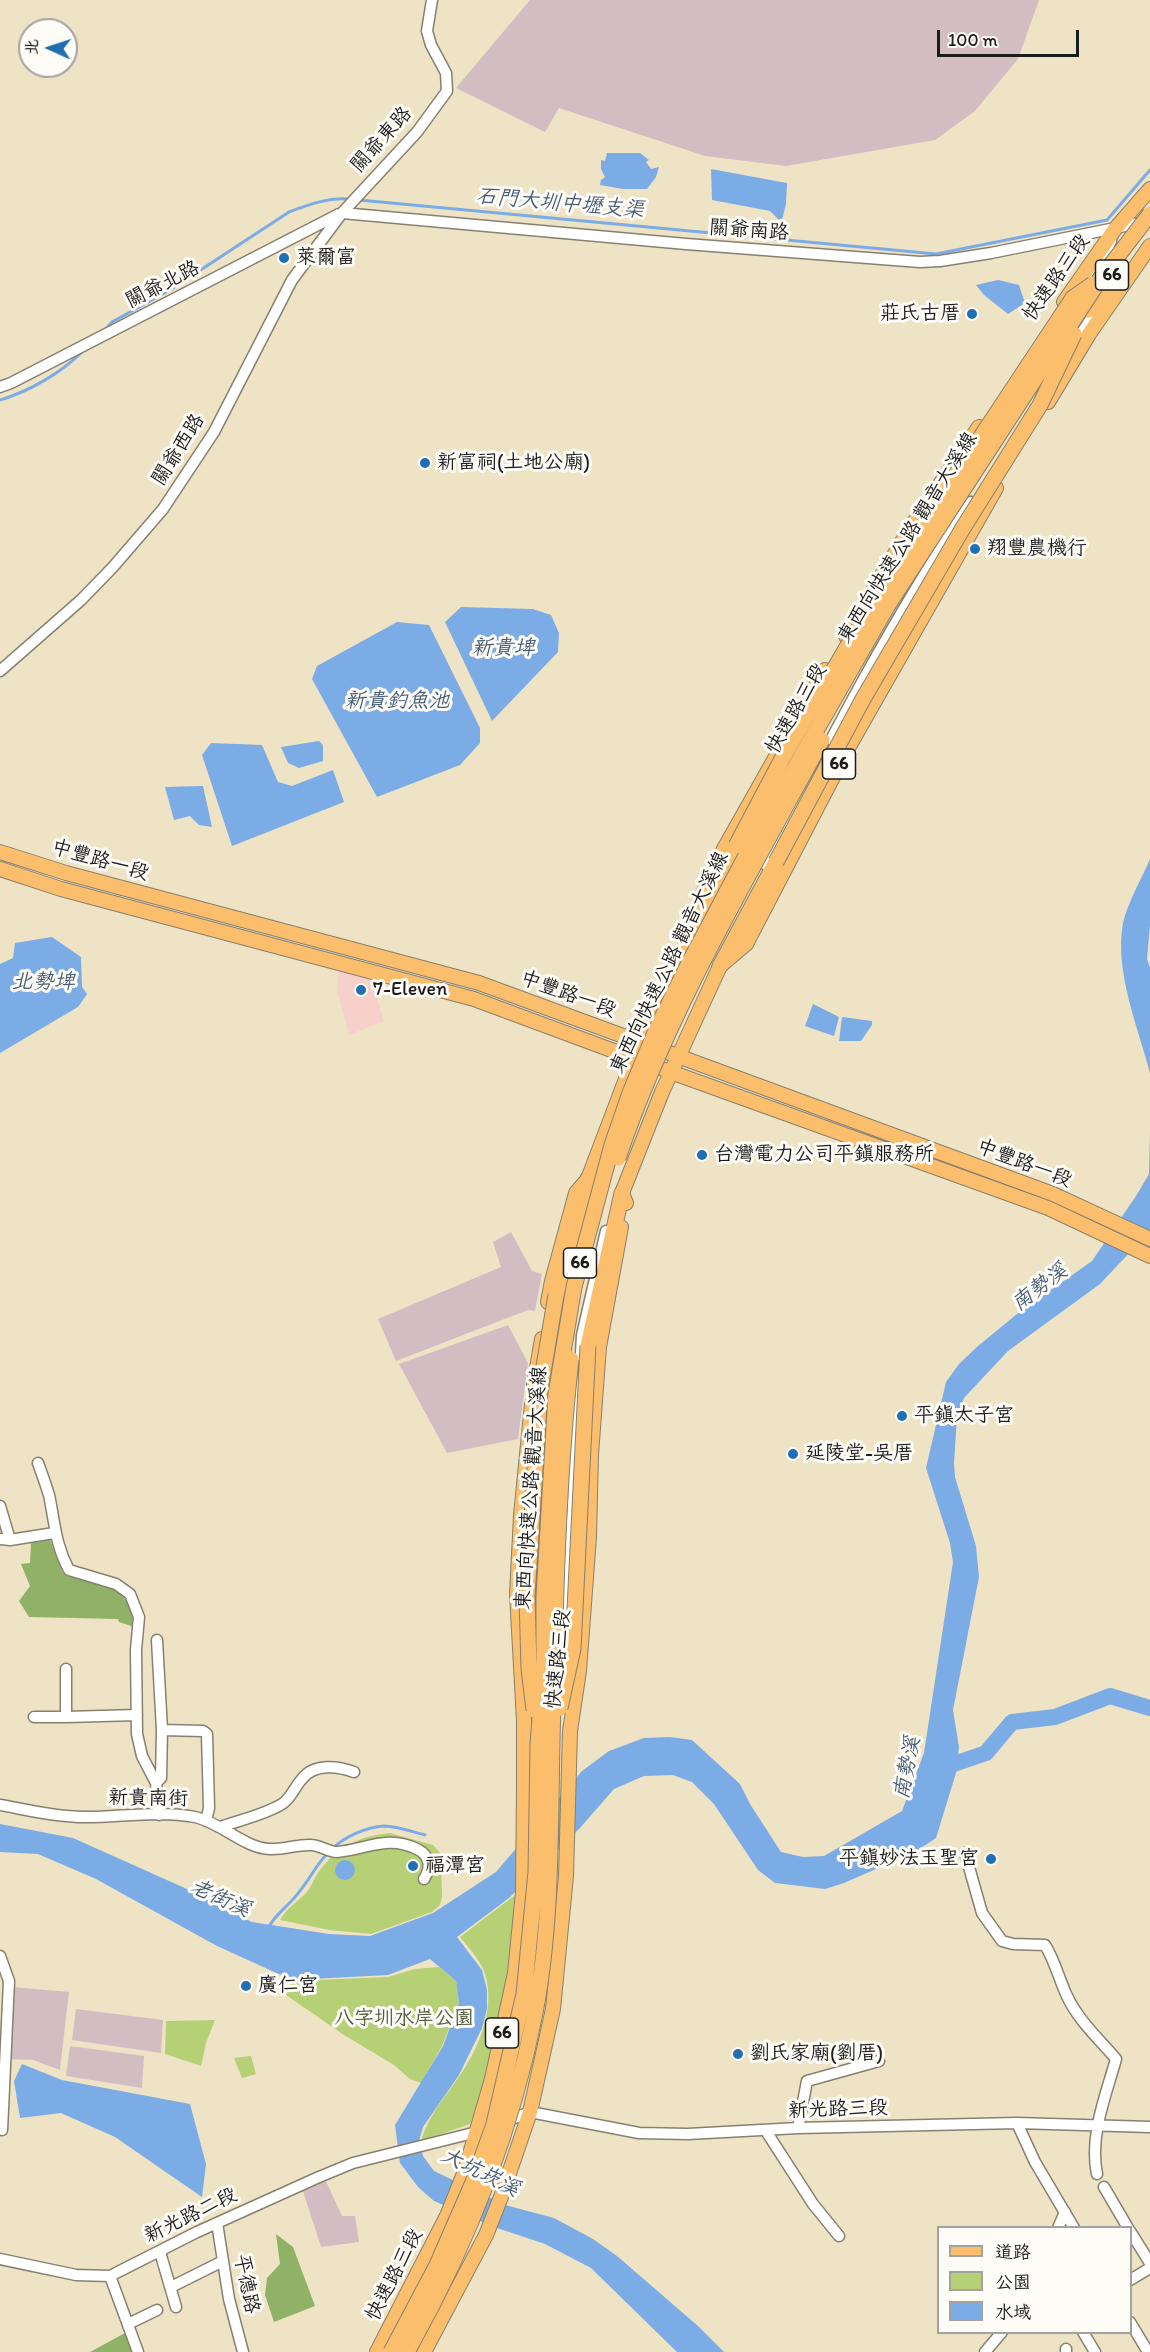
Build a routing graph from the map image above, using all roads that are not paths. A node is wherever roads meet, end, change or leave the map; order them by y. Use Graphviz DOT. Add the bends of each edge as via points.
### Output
graph roads {
  1 [pos="432,0"];
  2 [pos="1150,189"];
  3 [pos="342,213"];
  4 [pos="1150,214"];
  5 [pos="1150,220"];
  6 [pos="1150,226"];
  7 [pos="1114,229"];
  8 [pos="1150,246"];
  9 [pos="1100,279"];
  10 [pos="1107,306"];
  11 [pos="1077,327"];
  12 [pos="0,387"];
  13 [pos="909,530"];
  14 [pos="921,538"];
  15 [pos="939,549"];
  16 [pos="956,559"];
  17 [pos="0,671"];
  18 [pos="803,722"];
  19 [pos="831,738"];
  20 [pos="848,748"];
  21 [pos="0,852"];
  22 [pos="0,869"];
  23 [pos="697,922"];
  24 [pos="297,935"];
  25 [pos="294,951"];
  26 [pos="720,966"];
  27 [pos="640,1042"];
  28 [pos="678,1057"];
  29 [pos="634,1059"];
  30 [pos="671,1072"];
  31 [pos="588,1179"];
  32 [pos="622,1193"];
  33 [pos="1109,1220"];
  34 [pos="1101,1233"];
  35 [pos="1150,1239"];
  36 [pos="1149,1252"];
  37 [pos="38,1463"];
  38 [pos="0,1506"];
  39 [pos="54,1533"];
  40 [pos="589,1537"];
  41 [pos="520,1538"];
  42 [pos="536,1538"];
  43 [pos="569,1539"];
  44 [pos="5,1540"];
  45 [pos="157,1640"];
  46 [pos="66,1669"];
  47 [pos="137,1715"];
  48 [pos="34,1717"];
  49 [pos="66,1717"];
  50 [pos="524,1721"];
  51 [pos="162,1730"];
  52 [pos="570,1731"];
  53 [pos="545,1744"];
  54 [pos="354,1772"];
  55 [pos="156,1784"];
  56 [pos="0,1805"];
  57 [pos="159,1815"];
  58 [pos="206,1821"];
  59 [pos="220,1827"];
  60 [pos="965,1854"];
  61 [pos="424,1879"];
  62 [pos="0,1956"];
  63 [pos="879,2061"];
  64 [pos="530,2112"];
  65 [pos="1017,2123"];
  66 [pos="1098,2125"];
  67 [pos="1150,2127"];
  68 [pos="798,2128"];
  69 [pos="2,2130"];
  70 [pos="766,2131"];
  71 [pos="477,2132"];
  72 [pos="1097,2174"];
  73 [pos="1104,2187"];
  74 [pos="1065,2212"];
  75 [pos="217,2223"];
  76 [pos="1059,2226"];
  77 [pos="1073,2226"];
  78 [pos="1128,2226"];
  79 [pos="1132,2232"];
  80 [pos="839,2236"];
  81 [pos="160,2252"];
  82 [pos="0,2259"];
  83 [pos="223,2261"];
  84 [pos="1150,2264"];
  85 [pos="1150,2268"];
  86 [pos="110,2276"];
  87 [pos="1132,2279"];
  88 [pos="173,2286"];
  89 [pos="176,2307"];
  90 [pos="157,2310"];
  91 [pos="128,2324"];
  92 [pos="1132,2324"];
  93 [pos="1000,2334"];
  94 [pos="1084,2334"];
  95 [pos="138,2352"];
  96 [pos="243,2352"];
  97 [pos="377,2352"];
  98 [pos="391,2352"];
  99 [pos="407,2352"];
  100 [pos="424,2352"];
  101 [pos="985,2352"];
  102 [pos="1095,2352"];
  103 [pos="1148,2352"];
  1 -- 3 [label="street, 關爺東路" via="427,31 446,74 447,91 417,132"];
  2 -- 7 [label="main road, 66"];
  3 -- 7 [label="street, 關爺南路" via="920,262 991,253"];
  3 -- 12 [label="street, 關爺北路"];
  3 -- 17 [label="street, 關爺西路" via="292,280 214,432 163,509 81,600"];
  4 -- 9 [label="highway, 東西向快速公路 觀音大溪線 / 66, bridge"];
  5 -- 7 [label="street, 關爺南路"];
  6 -- 11 [label="highway, 東西向快速公路 觀音大溪線 / 66"];
  7 -- 13 [label="main road, 快速路三段 / 66"];
  7 -- 14 [label="street, 快速路三段" via="1104,260"];
  8 -- 10 [label="main road, 快速路三段 / 66"];
  9 -- 23 [label="highway, bridge" via="1073,298 844,651 782,759"];
  9 -- 53 [label="highway, 東西向快速公路 觀音大溪線 / 66, bridge" via="882,615 766,816 657,1028 630,1093 574,1287 556,1394"];
  10 -- 15 [label="street, 快速路三段" via="1096,311"];
  10 -- 16 [label="main road, 快速路三段 / 66"];
  11 -- 26 [label="highway, bridge" via="1040,405 863,699"];
  11 -- 53 [label="highway, 東西向快速公路 觀音大溪線 / 66, bridge" via="928,553 829,726 688,993 619,1156 588,1270 573,1346"];
  13 -- 14 [label="street"];
  13 -- 18 [label="main road, 快速路三段 / 66"];
  14 -- 15 [label="street"];
  14 -- 18 [label="street, 快速路三段"];
  15 -- 16 [label="street"];
  15 -- 19 [label="street, 快速路三段"];
  16 -- 20 [label="main road, 快速路三段 / 66"];
  18 -- 19 [label="street"];
  18 -- 23 [label="main road, 快速路三段 / 66" via="723,849 701,897"];
  19 -- 20 [label="street"];
  19 -- 26 [label="street, 快速路三段" via="733,931"];
  20 -- 26 [label="main road, 快速路三段 / 66" via="746,944"];
  21 -- 24 [label="main road, 中豐路一段"];
  22 -- 25 [label="main road, 中豐路一段"];
  23 -- 27 [label="main road, 快速路三段 / 66"];
  24 -- 25 [label="main road"];
  24 -- 27 [label="main road, 中豐路一段" via="479,983"];
  25 -- 29 [label="main road, 中豐路一段" via="474,999"];
  26 -- 28 [label="main road, 快速路三段 / 66"];
  27 -- 28 [label="main road, 中豐路一段"];
  27 -- 29 [label="main road, 快速路三段 / 66"];
  28 -- 30 [label="main road, 快速路三段 / 66"];
  28 -- 33 [label="main road, 中豐路一段" via="1053,1194"];
  29 -- 30 [label="main road, 中豐路一段"];
  29 -- 31 [label="main road, 快速路三段 / 66"];
  30 -- 32 [label="main road, 快速路三段 / 66"];
  30 -- 34 [label="main road, 中豐路一段" via="1048,1208"];
  31 -- 41 [label="main road, 快速路三段 / 66" via="576,1193 552,1281 537,1364"];
  31 -- 42 [label="street, 快速路三段" via="589,1195 563,1288 548,1380"];
  31 -- 53 [label="highway, bridge" via="556,1295 540,1390 527,1596 529,1669"];
  32 -- 40 [label="main road, 快速路三段 / 66" via="626,1203 599,1347"];
  32 -- 43 [label="street, 快速路三段" via="611,1209 582,1335"];
  32 -- 53 [label="highway, bridge" via="588,1346 573,1649"];
  33 -- 34 [label="main road"];
  33 -- 35 [label="main road, 中豐路一段"];
  34 -- 36 [label="main road, 中豐路一段"];
  37 -- 39 [label="street" via="49,1495"];
  38 -- 44 [label="street"];
  39 -- 44 [label="street"];
  39 -- 47 [label="street" via="69,1570 116,1584 130,1594 139,1617"];
  40 -- 43 [label="street"];
  40 -- 52 [label="main road, 快速路三段 / 66" via="579,1671"];
  41 -- 42 [label="street"];
  41 -- 50 [label="main road, 快速路三段 / 66" via="517,1594"];
  42 -- 43 [label="street"];
  42 -- 50 [label="street, 快速路三段" via="535,1655"];
  43 -- 52 [label="street, 快速路三段" via="564,1666"];
  45 -- 51 [label="street"];
  46 -- 49 [label="street"];
  47 -- 49 [label="street"];
  47 -- 55 [label="street" via="142,1756"];
  48 -- 49 [label="street"];
  50 -- 71 [label="main road, 快速路三段 / 66" via="523,1892 515,1973"];
  51 -- 55 [label="street" via="161,1778"];
  51 -- 58 [label="street" via="207,1734"];
  52 -- 64 [label="main road, 66" via="562,1934 553,2009"];
  53 -- 98 [label="highway, 東西向快速公路 觀音大溪線 / 66, bridge" via="524,1994 494,2124 437,2265"];
  53 -- 99 [label="highway, 東西向快速公路 觀音大溪線 / 66, bridge" via="551,1823 535,2012 506,2130 474,2216"];
  54 -- 59 [label="street" via="327,1767 314,1770 303,1777 284,1803"];
  55 -- 57 [label="street"];
  56 -- 57 [label="street, 新貴南街" via="83,1817"];
  57 -- 58 [label="street, 新貴南街"];
  58 -- 59 [label="street, 新貴南街"];
  59 -- 61 [label="street, 新貴南街" via="258,1848 309,1845 329,1850 379,1842 409,1846 429,1860"];
  60 -- 66 [label="street" via="982,1913 1002,1941 1045,1945 1076,2011 1116,2059"];
  62 -- 69 [label="street" via="9,1981"];
  63 -- 68 [label="street" via="807,2081"];
  64 -- 70 [label="street, 新光路三段" via="639,2133"];
  64 -- 71 [label="street, 新光路二段"];
  64 -- 100 [label="main road, 66" via="486,2235"];
  65 -- 66 [label="street, 新光路三段"];
  65 -- 68 [label="street, 新光路三段"];
  65 -- 74 [label="street"];
  66 -- 67 [label="street, 新光路三段"];
  66 -- 72 [label="street"];
  68 -- 70 [label="street, 新光路三段"];
  70 -- 80 [label="street" via="813,2204"];
  71 -- 75 [label="street, 新光路二段" via="353,2163"];
  71 -- 97 [label="main road, 快速路三段 / 66" via="447,2216"];
  73 -- 78 [label="street"];
  74 -- 76 [label="street"];
  74 -- 77 [label="street"];
  75 -- 81 [label="street, 新光路二段"];
  75 -- 83 [label="street, 平德路"];
  79 -- 84 [label="street"];
  81 -- 86 [label="street, 新光路二段"];
  81 -- 89 [label="street"];
  82 -- 86 [label="street, 新光路二段" via="76,2275"];
  83 -- 88 [label="street"];
  83 -- 96 [label="street, 平德路"];
  85 -- 87 [label="street"];
  86 -- 91 [label="street"];
  90 -- 91 [label="street"];
  91 -- 95 [label="street"];
  92 -- 103 [label="street"];
  93 -- 101 [label="street"];
  94 -- 102 [label="street"];
}
